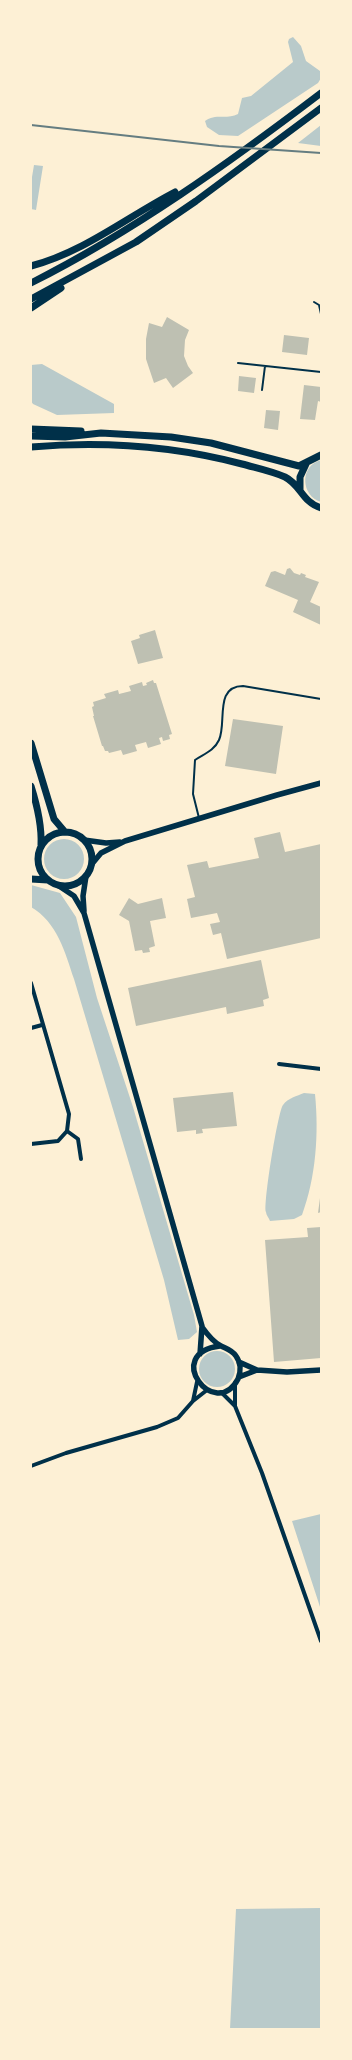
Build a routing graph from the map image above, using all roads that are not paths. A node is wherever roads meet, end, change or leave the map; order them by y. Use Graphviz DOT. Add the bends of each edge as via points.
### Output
graph roads {
  1 [pos="321,93"];
  2 [pos="321,108"];
  3 [pos="204,178"];
  4 [pos="31,266"];
  5 [pos="87,270"];
  6 [pos="31,284"];
  7 [pos="31,299"];
  8 [pos="314,302"];
  9 [pos="31,308"];
  10 [pos="321,314"];
  11 [pos="238,363"];
  12 [pos="265,366"];
  13 [pos="321,372"];
  14 [pos="262,390"];
  15 [pos="31,429"];
  16 [pos="101,433"];
  17 [pos="31,436"];
  18 [pos="31,447"];
  19 [pos="321,455"];
  20 [pos="306,464"];
  21 [pos="300,491"];
  22 [pos="321,508"];
  23 [pos="321,699"];
  24 [pos="31,744"];
  25 [pos="321,783"];
  26 [pos="31,786"];
  27 [pos="199,819"];
  28 [pos="65,832"];
  29 [pos="84,840"];
  30 [pos="125,841"];
  31 [pos="42,845"];
  32 [pos="38,856"];
  33 [pos="91,865"];
  34 [pos="31,868"];
  35 [pos="86,876"];
  36 [pos="31,879"];
  37 [pos="48,880"];
  38 [pos="59,886"];
  39 [pos="84,913"];
  40 [pos="31,983"];
  41 [pos="42,1025"];
  42 [pos="31,1028"];
  43 [pos="279,1064"];
  44 [pos="321,1069"];
  45 [pos="67,1131"];
  46 [pos="31,1144"];
  47 [pos="81,1159"];
  48 [pos="202,1326"];
  49 [pos="220,1346"];
  50 [pos="200,1354"];
  51 [pos="239,1362"];
  52 [pos="257,1370"];
  53 [pos="321,1370"];
  54 [pos="239,1377"];
  55 [pos="197,1382"];
  56 [pos="235,1383"];
  57 [pos="207,1390"];
  58 [pos="220,1392"];
  59 [pos="193,1401"];
  60 [pos="235,1406"];
  61 [pos="31,1466"];
  62 [pos="321,1641"];
  1 -- 3 [label="highway"];
  2 -- 5 [label="highway" via="196,201 136,242"];
  3 -- 4 [label="highway" via="90,241"];
  3 -- 6 [label="highway" via="134,225"];
  5 -- 7 [label="highway"];
  5 -- 9 [label="highway"];
  8 -- 10 [label="lane" via="318,304"];
  11 -- 12 [label="lane"];
  12 -- 13 [label="lane"];
  12 -- 14 [label="lane"];
  15 -- 16 [label="highway"];
  16 -- 17 [label="highway" via="59,437"];
  16 -- 20 [label="highway" via="171,437 211,443 287,464"];
  18 -- 21 [label="highway" via="147,447 182,451 268,471 290,480"];
  19 -- 20 [label="highway"];
  20 -- 21 [label="highway" via="300,477"];
  21 -- 22 [label="highway" via="308,501"];
  23 -- 27 [label="lane" via="243,686 232,688 224,701 220,738 210,751 195,760 193,794"];
  24 -- 28 [label="highway" via="54,818"];
  25 -- 27 [label="street"];
  26 -- 31 [label="highway" via="38,812"];
  27 -- 30 [label="street"];
  28 -- 29 [label="highway" via="76,834"];
  28 -- 31 [label="highway" via="52,835"];
  29 -- 30 [label="street" via="106,843"];
  29 -- 33 [label="highway" via="91,852"];
  30 -- 33 [label="street" via="102,853"];
  31 -- 32 [label="highway"];
  32 -- 34 [label="highway"];
  32 -- 37 [label="highway" via="39,868"];
  33 -- 35 [label="highway"];
  35 -- 38 [label="highway" via="72,885"];
  35 -- 39 [label="street"];
  36 -- 37 [label="highway"];
  37 -- 38 [label="highway"];
  38 -- 39 [label="street" via="74,896"];
  39 -- 48 [label="street"];
  40 -- 41 [label="street"];
  41 -- 42 [label="street"];
  41 -- 45 [label="street" via="69,1114"];
  43 -- 44 [label="street"];
  45 -- 46 [label="street" via="58,1141"];
  45 -- 47 [label="street" via="78,1139"];
  48 -- 49 [label="street"];
  48 -- 50 [label="street"];
  49 -- 50 [label="street" via="209,1347"];
  49 -- 51 [label="street" via="230,1350"];
  50 -- 55 [label="street" via="194,1368"];
  51 -- 52 [label="street"];
  51 -- 54 [label="street"];
  52 -- 53 [label="street"];
  52 -- 54 [label="street"];
  54 -- 56 [label="street"];
  55 -- 57 [label="street"];
  55 -- 59 [label="street"];
  56 -- 58 [label="street"];
  56 -- 60 [label="street"];
  57 -- 58 [label="street"];
  57 -- 59 [label="street"];
  58 -- 60 [label="street"];
  59 -- 61 [label="street" via="178,1418 157,1427 66,1453"];
  60 -- 62 [label="street" via="262,1473"];
}
